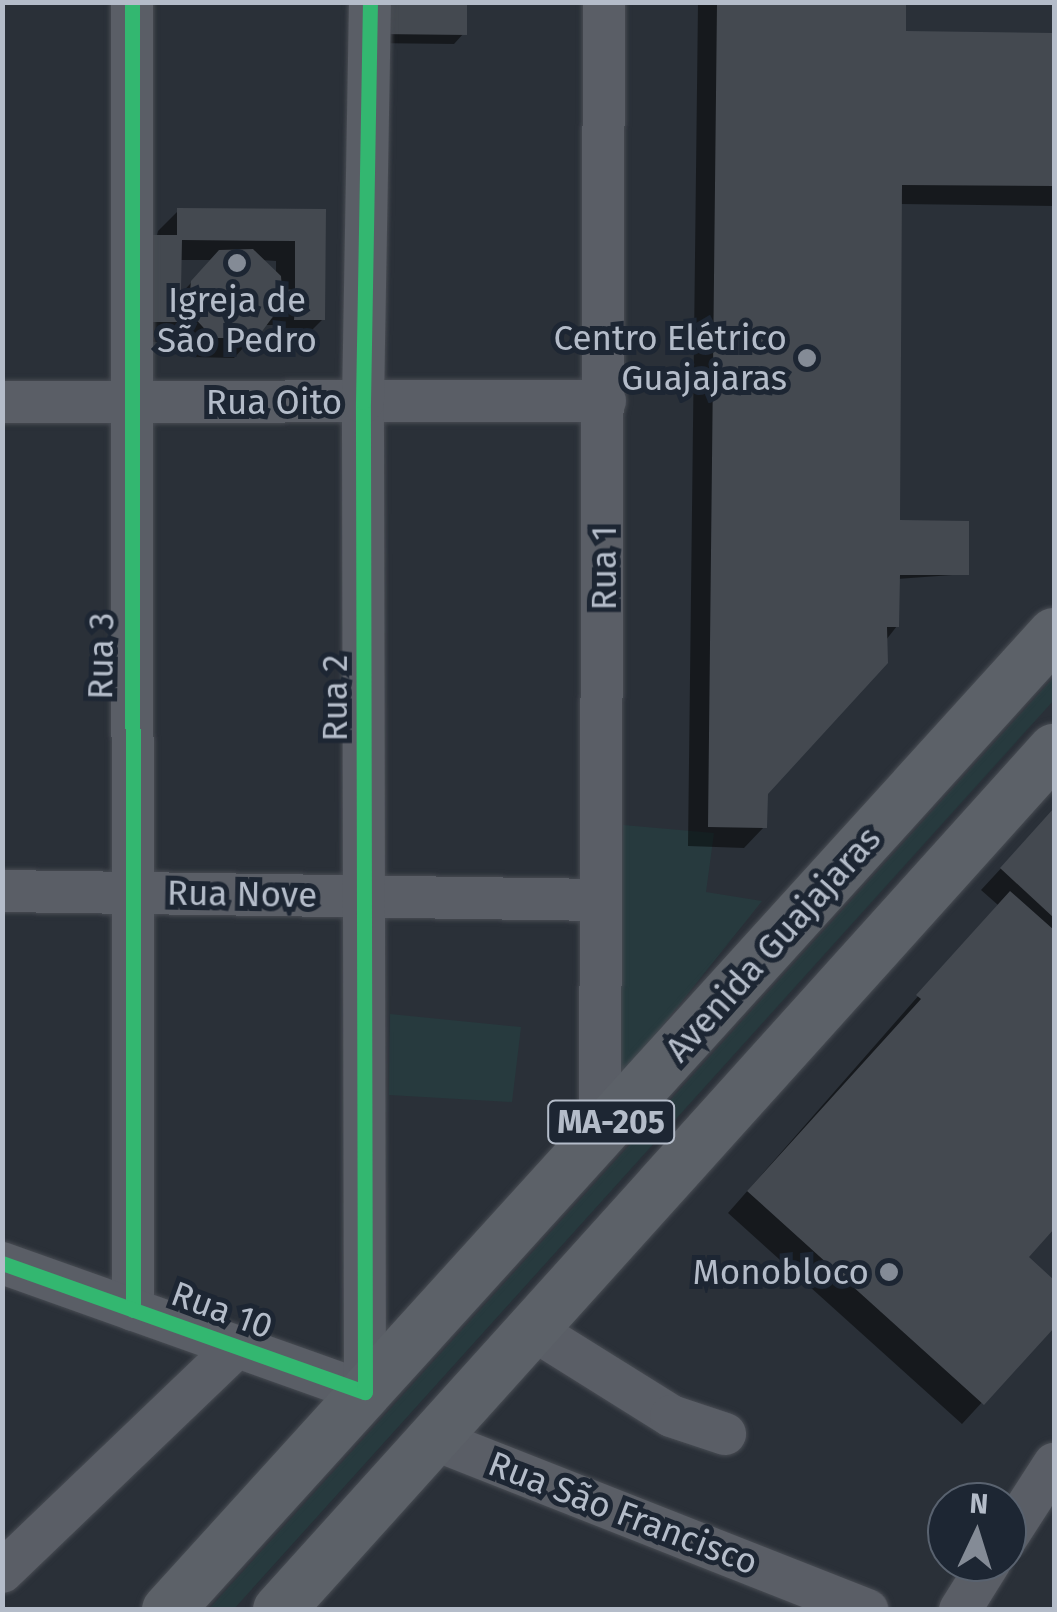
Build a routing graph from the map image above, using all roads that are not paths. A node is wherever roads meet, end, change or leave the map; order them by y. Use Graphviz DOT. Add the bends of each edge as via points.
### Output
graph roads {
  1 [pos="132,2"];
  2 [pos="370,2"];
  3 [pos="604,2"];
  4 [pos="605,401"];
  5 [pos="2,402"];
  6 [pos="133,402"];
  7 [pos="363,402"];
  8 [pos="1054,634"];
  9 [pos="1054,750"];
  10 [pos="2,890"];
  11 [pos="128,892"];
  12 [pos="366,896"];
  13 [pos="601,900"];
  14 [pos="600,1134"];
  15 [pos="2,1263"];
  16 [pos="133,1310"];
  17 [pos="532,1329"];
  18 [pos="236,1347"];
  19 [pos="365,1392"];
  20 [pos="726,1434"];
  21 [pos="433,1439"];
  22 [pos="1054,1464"];
  23 [pos="1027,1506"];
  24 [pos="2,1572"];
  25 [pos="978,1582"];
  26 [pos="168,1610"];
  27 [pos="279,1610"];
  28 [pos="868,1610"];
  29 [pos="960,1610"];
  1 -- 6 [label="street, Rua 3"];
  2 -- 7 [label="street, Rua 2"];
  3 -- 4 [label="street, Rua 1"];
  4 -- 7 [label="street, Rua Oito"];
  4 -- 13 [label="street, Rua 1"];
  5 -- 6 [label="street, Rua Oito"];
  6 -- 7 [label="street, Rua Oito"];
  6 -- 11 [label="street, Rua 3"];
  7 -- 12 [label="street, Rua 2"];
  8 -- 14 [label="main road, Avenida Guajajaras / MA-205"];
  9 -- 17 [label="main road, MA-205"];
  10 -- 11 [label="street, Rua Nove"];
  11 -- 12 [label="street, Rua Nove"];
  11 -- 16 [label="street, Rua 3"];
  12 -- 13 [label="street, Rua Nove"];
  12 -- 19 [label="street, Rua 2"];
  13 -- 14 [label="street, Rua 1"];
  14 -- 19 [label="main road, Avenida Guajajaras / MA-205"];
  15 -- 16 [label="street, Rua 10"];
  16 -- 18 [label="street, Rua 10"];
  17 -- 20 [label="street" via="671,1416"];
  17 -- 21 [label="main road, MA-205"];
  18 -- 19 [label="street, Rua 10"];
  18 -- 24 [label="street"];
  19 -- 26 [label="main road, Avenida Guajajaras / MA-205"];
  21 -- 27 [label="main road, MA-205"];
  21 -- 28 [label="street, Rua São Francisco"];
  22 -- 23 [label="street"];
  25 -- 29 [label="street"];
}
